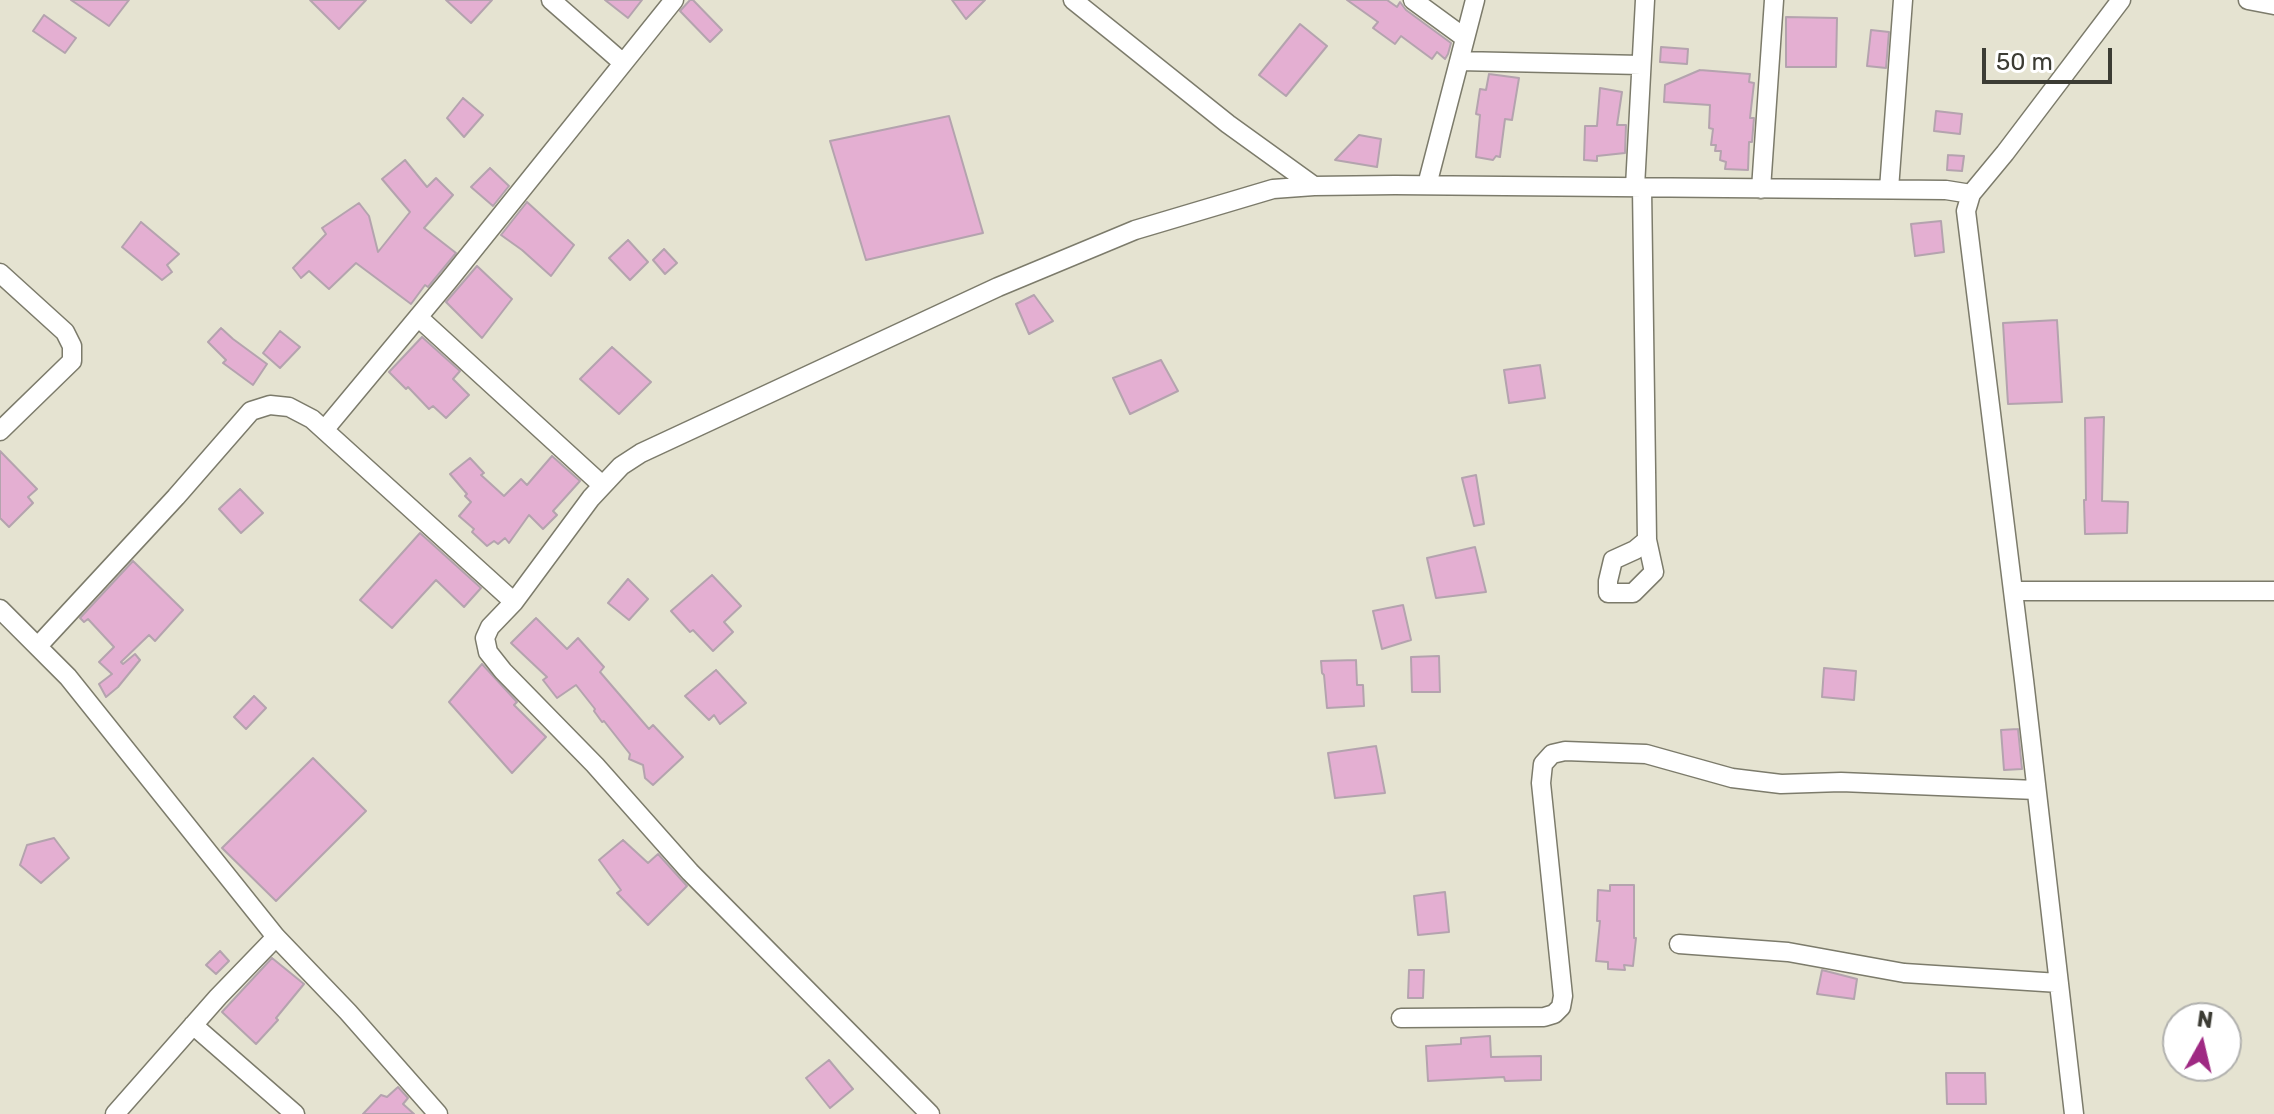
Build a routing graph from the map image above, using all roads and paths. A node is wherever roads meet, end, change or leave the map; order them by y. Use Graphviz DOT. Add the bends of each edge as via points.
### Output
graph roads {
  1 [pos="551,0"];
  2 [pos="674,0"];
  3 [pos="1073,0"];
  4 [pos="1413,0"];
  5 [pos="1475,0"];
  6 [pos="1645,0"];
  7 [pos="1774,0"];
  8 [pos="1903,0"];
  9 [pos="2121,0"];
  10 [pos="2248,0"];
  11 [pos="2274,5"];
  12 [pos="1465,38"];
  13 [pos="1459,61"];
  14 [pos="623,63"];
  15 [pos="1641,65"];
  16 [pos="1427,185"];
  17 [pos="1314,186"];
  18 [pos="1639,188"];
  19 [pos="1761,189"];
  20 [pos="1889,189"];
  21 [pos="1971,194"];
  22 [pos="0,273"];
  23 [pos="418,317"];
  24 [pos="325,429"];
  25 [pos="0,431"];
  26 [pos="602,485"];
  27 [pos="1647,540"];
  28 [pos="2013,591"];
  29 [pos="2274,591"];
  30 [pos="514,602"];
  31 [pos="0,609"];
  32 [pos="38,646"];
  33 [pos="2036,790"];
  34 [pos="276,937"];
  35 [pos="1679,944"];
  36 [pos="2059,983"];
  37 [pos="1401,1018"];
  38 [pos="193,1025"];
  39 [pos="115,1114"];
  40 [pos="295,1114"];
  41 [pos="438,1114"];
  42 [pos="930,1114"];
  43 [pos="2074,1114"];
  1 -- 14 [label="street"];
  2 -- 14 [label="street"];
  3 -- 17 [label="street"];
  4 -- 12 [label="street"];
  5 -- 12 [label="street"];
  6 -- 15 [label="street"];
  7 -- 19 [label="street"];
  8 -- 20 [label="street"];
  9 -- 21 [label="street"];
  10 -- 11 [label="street"];
  12 -- 13 [label="street"];
  13 -- 15 [label="street"];
  13 -- 16 [label="street"];
  14 -- 23 [label="street"];
  15 -- 18 [label="street"];
  16 -- 17 [label="street"];
  16 -- 18 [label="street"];
  17 -- 26 [label="street" via="1273,189 1135,230 998,287 641,453"];
  18 -- 19 [label="street"];
  18 -- 27 [label="street"];
  19 -- 20 [label="street"];
  20 -- 21 [label="street"];
  21 -- 28 [label="street" via="1966,211"];
  22 -- 25 [label="street" via="65,332 72,361"];
  23 -- 24 [label="street"];
  23 -- 26 [label="street"];
  24 -- 30 [label="street"];
  24 -- 32 [label="street" via="289,407 251,411"];
  26 -- 30 [label="street"];
  28 -- 29 [label="street"];
  28 -- 33 [label="street"];
  30 -- 42 [label="street" via="485,638 495,662 690,872"];
  31 -- 32 [label="street"];
  32 -- 34 [label="street"];
  33 -- 36 [label="street"];
  33 -- 37 [label="street" via="1781,784 1732,778 1646,754 1552,754 1543,764 1541,783 1561,1007 1544,1017"];
  34 -- 38 [label="street"];
  34 -- 41 [label="street"];
  35 -- 36 [label="street" via="1788,952 1904,973"];
  36 -- 43 [label="street"];
  38 -- 39 [label="street"];
  38 -- 40 [label="street"];
}
